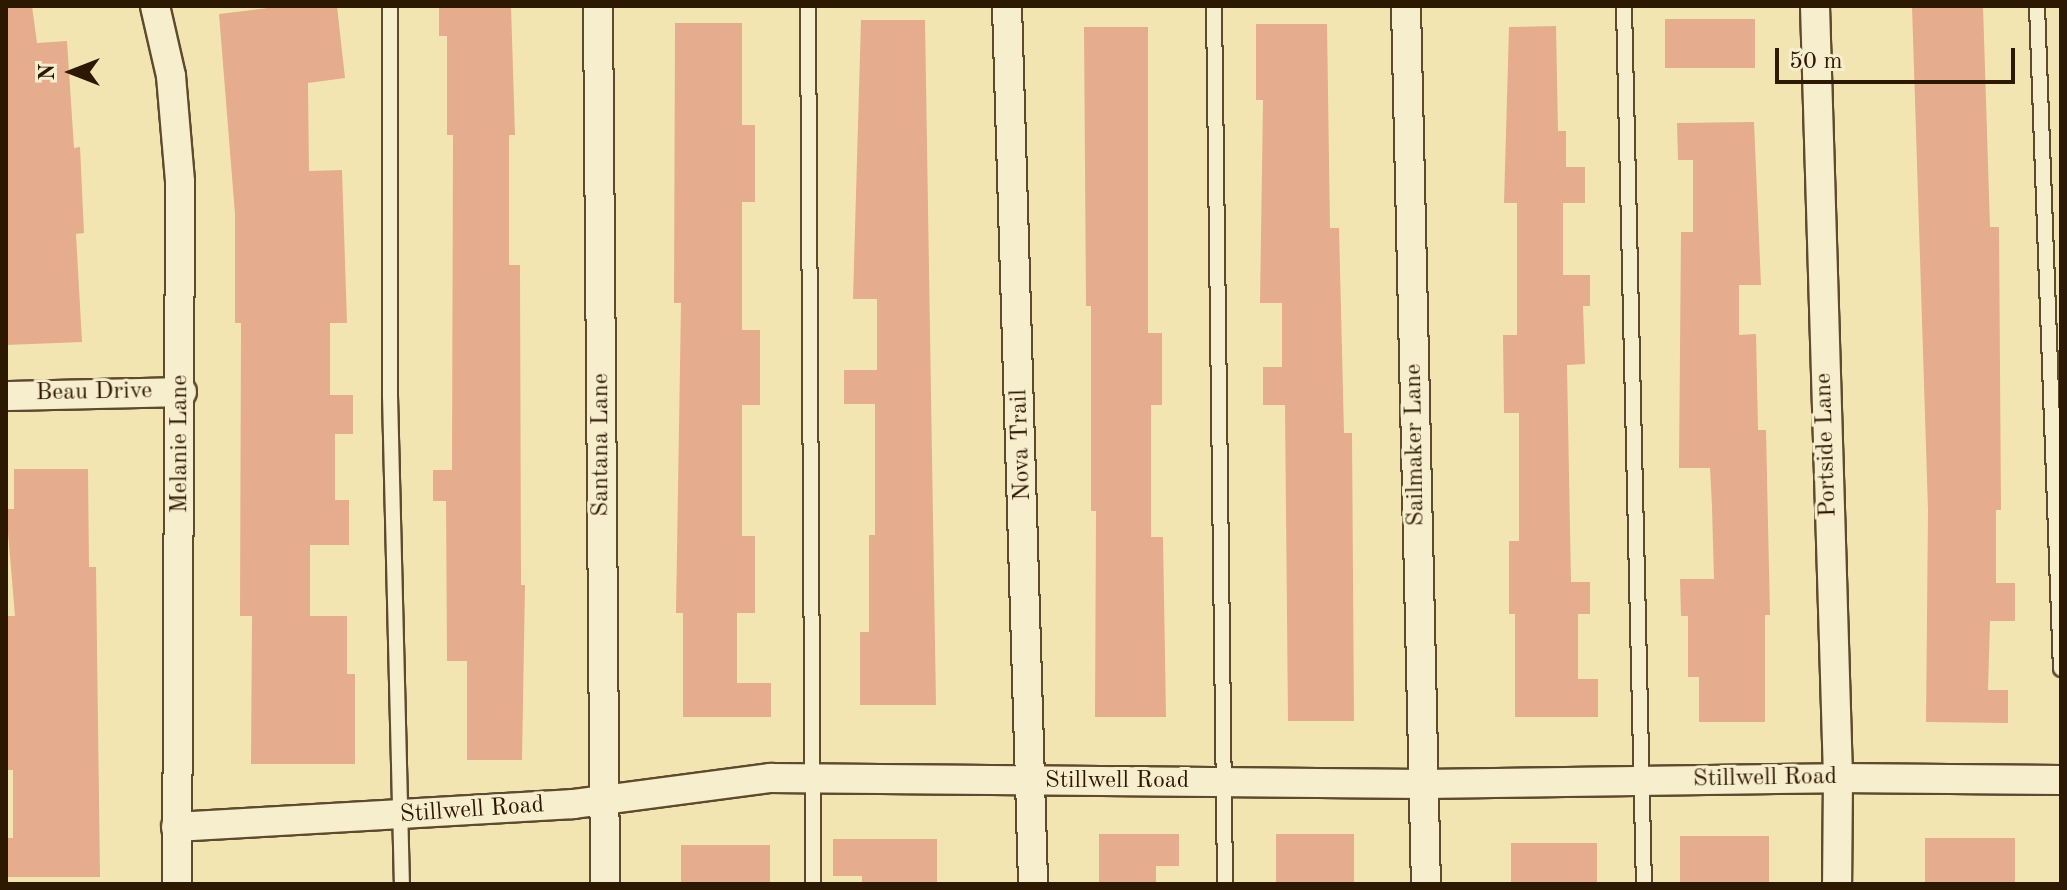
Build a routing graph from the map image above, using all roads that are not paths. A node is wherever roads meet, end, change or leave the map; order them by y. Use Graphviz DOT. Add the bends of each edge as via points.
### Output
graph roads {
  1 [pos="155,6"];
  2 [pos="390,6"];
  3 [pos="598,6"];
  4 [pos="808,6"];
  5 [pos="1007,6"];
  6 [pos="1214,6"];
  7 [pos="1406,6"];
  8 [pos="1624,6"];
  9 [pos="1815,6"];
  10 [pos="2037,6"];
  11 [pos="182,392"];
  12 [pos="6,396"];
  13 [pos="2061,669"];
  14 [pos="813,778"];
  15 [pos="1838,778"];
  16 [pos="2061,780"];
  17 [pos="1033,781"];
  18 [pos="1642,781"];
  19 [pos="1224,782"];
  20 [pos="1424,784"];
  21 [pos="605,796"];
  22 [pos="399,816"];
  23 [pos="176,827"];
  24 [pos="177,884"];
  25 [pos="402,884"];
  26 [pos="605,884"];
  27 [pos="813,884"];
  28 [pos="1033,884"];
  29 [pos="1225,884"];
  30 [pos="1426,884"];
  31 [pos="1644,884"];
  32 [pos="1837,884"];
  1 -- 11 [label="street, Melanie Lane" via="171,76 180,182"];
  2 -- 22 [label="lane" via="390,396"];
  3 -- 21 [label="street, Santana Lane"];
  4 -- 14 [label="lane"];
  5 -- 17 [label="street, Nova Trail"];
  6 -- 19 [label="lane"];
  7 -- 20 [label="street, Sailmaker Lane"];
  8 -- 18 [label="lane"];
  9 -- 15 [label="street, Portside Lane"];
  10 -- 13 [label="lane"];
  11 -- 12 [label="street, Beau Drive"];
  11 -- 23 [label="street, Melanie Lane"];
  14 -- 17 [label="street, Stillwell Road"];
  14 -- 21 [label="street, Stillwell Road"];
  14 -- 27 [label="lane"];
  15 -- 16 [label="street, Stillwell Road"];
  15 -- 18 [label="street, Stillwell Road"];
  15 -- 32 [label="street, Portside Lane"];
  17 -- 19 [label="street, Stillwell Road"];
  17 -- 28 [label="street, Nova Trail"];
  18 -- 20 [label="street, Stillwell Road"];
  18 -- 31 [label="lane"];
  19 -- 20 [label="street, Stillwell Road"];
  19 -- 29 [label="lane"];
  20 -- 30 [label="street, Sailmaker Lane"];
  21 -- 22 [label="street, Stillwell Road" via="573,804"];
  21 -- 26 [label="street, Santana Lane"];
  22 -- 23 [label="street, Stillwell Road"];
  22 -- 25 [label="lane"];
  23 -- 24 [label="street, Melanie Lane"];
}
